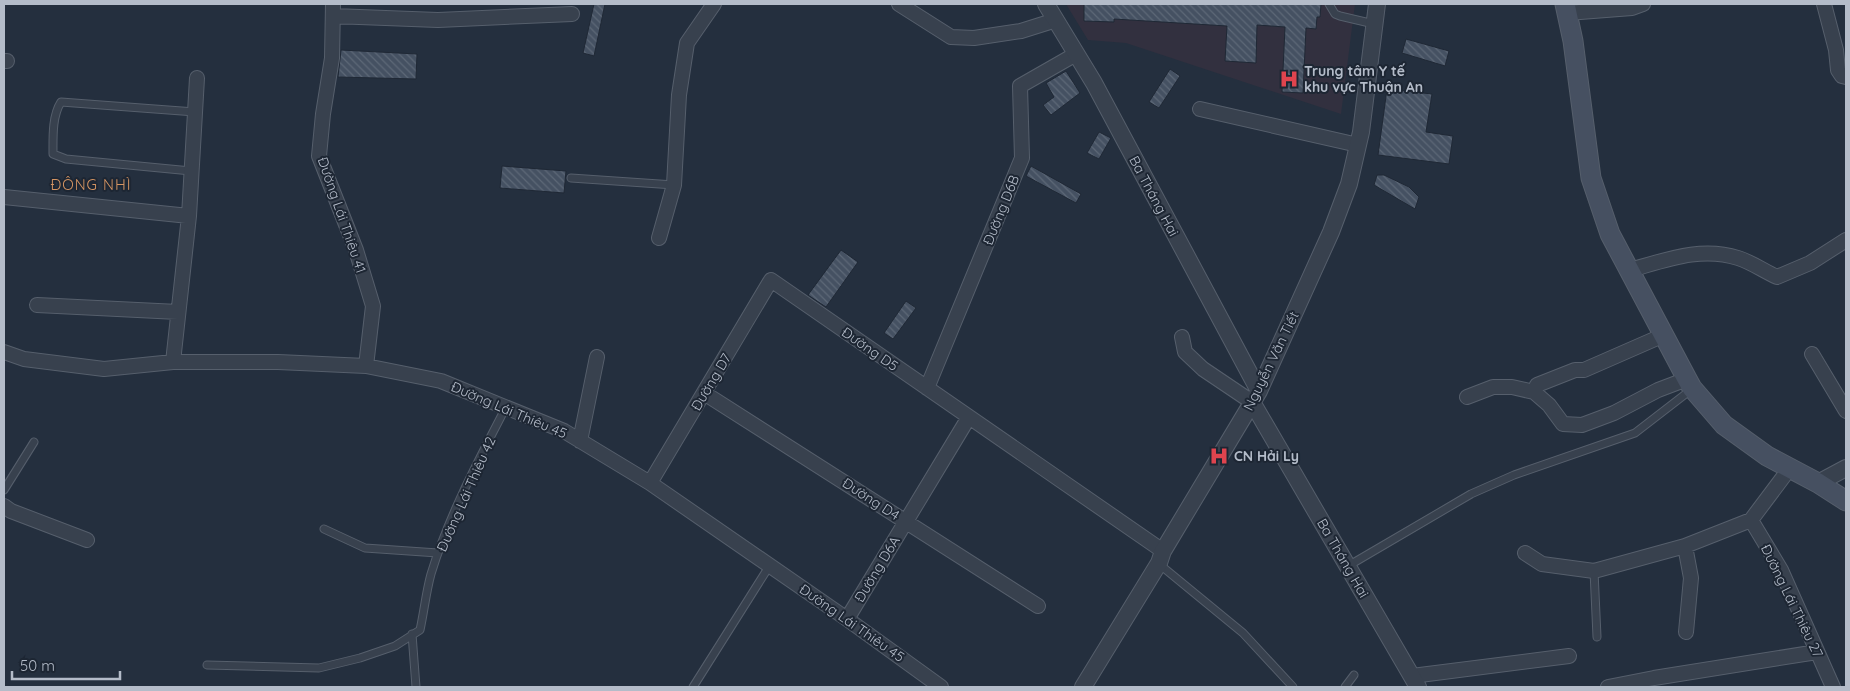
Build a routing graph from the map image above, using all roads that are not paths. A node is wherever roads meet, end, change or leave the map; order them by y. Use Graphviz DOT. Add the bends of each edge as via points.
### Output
graph roads {
  1 [pos="714,4"];
  2 [pos="899,4"];
  3 [pos="1046,4"];
  4 [pos="1329,4"];
  5 [pos="1377,4"];
  6 [pos="1643,4"];
  7 [pos="1824,4"];
  8 [pos="1566,9"];
  9 [pos="333,10"];
  10 [pos="572,14"];
  11 [pos="1056,20"];
  12 [pos="1374,24"];
  13 [pos="1076,54"];
  14 [pos="1846,77"];
  15 [pos="196,78"];
  16 [pos="1200,109"];
  17 [pos="195,112"];
  18 [pos="1358,145"];
  19 [pos="191,171"];
  20 [pos="572,178"];
  21 [pos="674,185"];
  22 [pos="4,197"];
  23 [pos="189,216"];
  24 [pos="659,238"];
  25 [pos="1846,240"];
  26 [pos="1630,270"];
  27 [pos="771,280"];
  28 [pos="37,305"];
  29 [pos="178,312"];
  30 [pos="1664,336"];
  31 [pos="1182,337"];
  32 [pos="4,352"];
  33 [pos="1812,354"];
  34 [pos="598,357"];
  35 [pos="173,362"];
  36 [pos="366,366"];
  37 [pos="1690,384"];
  38 [pos="927,388"];
  39 [pos="1534,392"];
  40 [pos="704,393"];
  41 [pos="1255,397"];
  42 [pos="1467,397"];
  43 [pos="506,407"];
  44 [pos="1846,411"];
  45 [pos="969,417"];
  46 [pos="580,441"];
  47 [pos="34,442"];
  48 [pos="1790,468"];
  49 [pos="1846,468"];
  50 [pos="650,483"];
  51 [pos="1818,483"];
  52 [pos="4,490"];
  53 [pos="1846,501"];
  54 [pos="4,506"];
  55 [pos="1751,520"];
  56 [pos="906,522"];
  57 [pos="324,530"];
  58 [pos="87,540"];
  59 [pos="1685,546"];
  60 [pos="438,553"];
  61 [pos="1526,553"];
  62 [pos="1161,557"];
  63 [pos="770,565"];
  64 [pos="1348,566"];
  65 [pos="1594,572"];
  66 [pos="1038,606"];
  67 [pos="847,619"];
  68 [pos="1686,632"];
  69 [pos="412,634"];
  70 [pos="1597,637"];
  71 [pos="1817,652"];
  72 [pos="1569,656"];
  73 [pos="206,665"];
  74 [pos="1354,675"];
  75 [pos="1415,682"];
  76 [pos="416,687"];
  77 [pos="693,687"];
  78 [pos="941,687"];
  79 [pos="1083,687"];
  80 [pos="1293,687"];
  81 [pos="1345,687"];
  82 [pos="1608,687"];
  83 [pos="1833,687"];
  1 -- 21 [label="street" via="687,43"];
  2 -- 11 [label="street" via="951,38 974,38 1021,30"];
  3 -- 11 [label="street, Ba Tháng Hai"];
  4 -- 12 [label="lane" via="1335,14"];
  5 -- 12 [label="street, Nguyễn Văn Tiết"];
  6 -- 8 [label="street" via="1632,8"];
  7 -- 14 [label="street" via="1838,70"];
  8 -- 26 [label="main road" via="1591,178 1610,234"];
  9 -- 10 [label="street" via="438,20"];
  9 -- 36 [label="street, Đường Lái Thiêu 41" via="332,58 319,156 356,250 373,306"];
  11 -- 13 [label="street, Ba Tháng Hai"];
  12 -- 18 [label="street, Nguyễn Văn Tiết"];
  13 -- 38 [label="street, Đường D6B" via="1020,86 1022,158"];
  13 -- 41 [label="street, Ba Tháng Hai" via="1094,83"];
  15 -- 17 [label="street"];
  16 -- 18 [label="street"];
  17 -- 19 [label="street"];
  17 -- 19 [label="lane" via="62,102 56,110 53,142 53,154 66,159"];
  18 -- 41 [label="street, Nguyễn Văn Tiết" via="1349,184 1331,232"];
  19 -- 23 [label="street"];
  20 -- 21 [label="lane"];
  21 -- 24 [label="street"];
  22 -- 23 [label="street"];
  23 -- 29 [label="street"];
  25 -- 26 [label="street" via="1810,263 1777,277 1739,258 1710,252 1678,256"];
  26 -- 30 [label="main road"];
  27 -- 38 [label="street, Đường D5"];
  27 -- 40 [label="street, Đường D7"];
  28 -- 29 [label="street"];
  29 -- 35 [label="street"];
  30 -- 37 [label="main road"];
  30 -- 39 [label="street" via="1584,370 1575,370 1537,385"];
  31 -- 41 [label="street" via="1184,352 1203,369"];
  32 -- 35 [label="street, Đường Lái Thiêu 45" via="24,359 104,369"];
  33 -- 44 [label="street"];
  34 -- 46 [label="street"];
  35 -- 36 [label="street, Đường Lái Thiêu 45"];
  36 -- 43 [label="street, Đường Lái Thiêu 45" via="440,381"];
  37 -- 39 [label="street" via="1658,390 1582,425 1563,424"];
  37 -- 48 [label="main road" via="1724,425 1767,456"];
  37 -- 64 [label="lane" via="1635,433 1514,475 1471,494"];
  38 -- 45 [label="street, Đường D5"];
  39 -- 42 [label="street" via="1492,387"];
  40 -- 50 [label="street, Đường D7"];
  40 -- 56 [label="street, Đường D4"];
  41 -- 62 [label="street, Nguyễn Văn Tiết"];
  41 -- 64 [label="street, Ba Tháng Hai"];
  43 -- 46 [label="street, Đường Lái Thiêu 45"];
  43 -- 60 [label="lane, Đường Lái Thiêu 42" via="470,478"];
  45 -- 56 [label="street, Đường D6A"];
  45 -- 62 [label="street, Đường D5"];
  46 -- 50 [label="street, Đường Lái Thiêu 45"];
  47 -- 52 [label="lane"];
  48 -- 51 [label="main road"];
  48 -- 55 [label="street"];
  49 -- 51 [label="street"];
  50 -- 63 [label="street, Đường Lái Thiêu 45"];
  51 -- 53 [label="main road"];
  54 -- 58 [label="street"];
  55 -- 59 [label="street"];
  55 -- 71 [label="street, Đường Lái Thiêu 27" via="1781,570"];
  56 -- 66 [label="street, Đường D4"];
  56 -- 67 [label="street, Đường D6A"];
  57 -- 60 [label="lane" via="365,548"];
  59 -- 65 [label="street"];
  59 -- 68 [label="street" via="1691,578"];
  60 -- 69 [label="lane, Đường Lái Thiêu 42" via="420,630"];
  61 -- 65 [label="street" via="1542,564"];
  62 -- 79 [label="street, Nguyễn Văn Tiết"];
  62 -- 80 [label="lane" via="1243,633"];
  63 -- 67 [label="street, Đường Lái Thiêu 45"];
  63 -- 77 [label="lane"];
  64 -- 75 [label="street, Ba Tháng Hai"];
  65 -- 70 [label="lane"];
  67 -- 78 [label="street, Đường Lái Thiêu 45"];
  69 -- 73 [label="lane, Đường Lái Thiêu 42" via="395,646 318,668"];
  69 -- 76 [label="lane"];
  71 -- 82 [label="street"];
  71 -- 83 [label="street, Đường Lái Thiêu 27"];
  72 -- 75 [label="street"];
  74 -- 81 [label="lane"];
}
